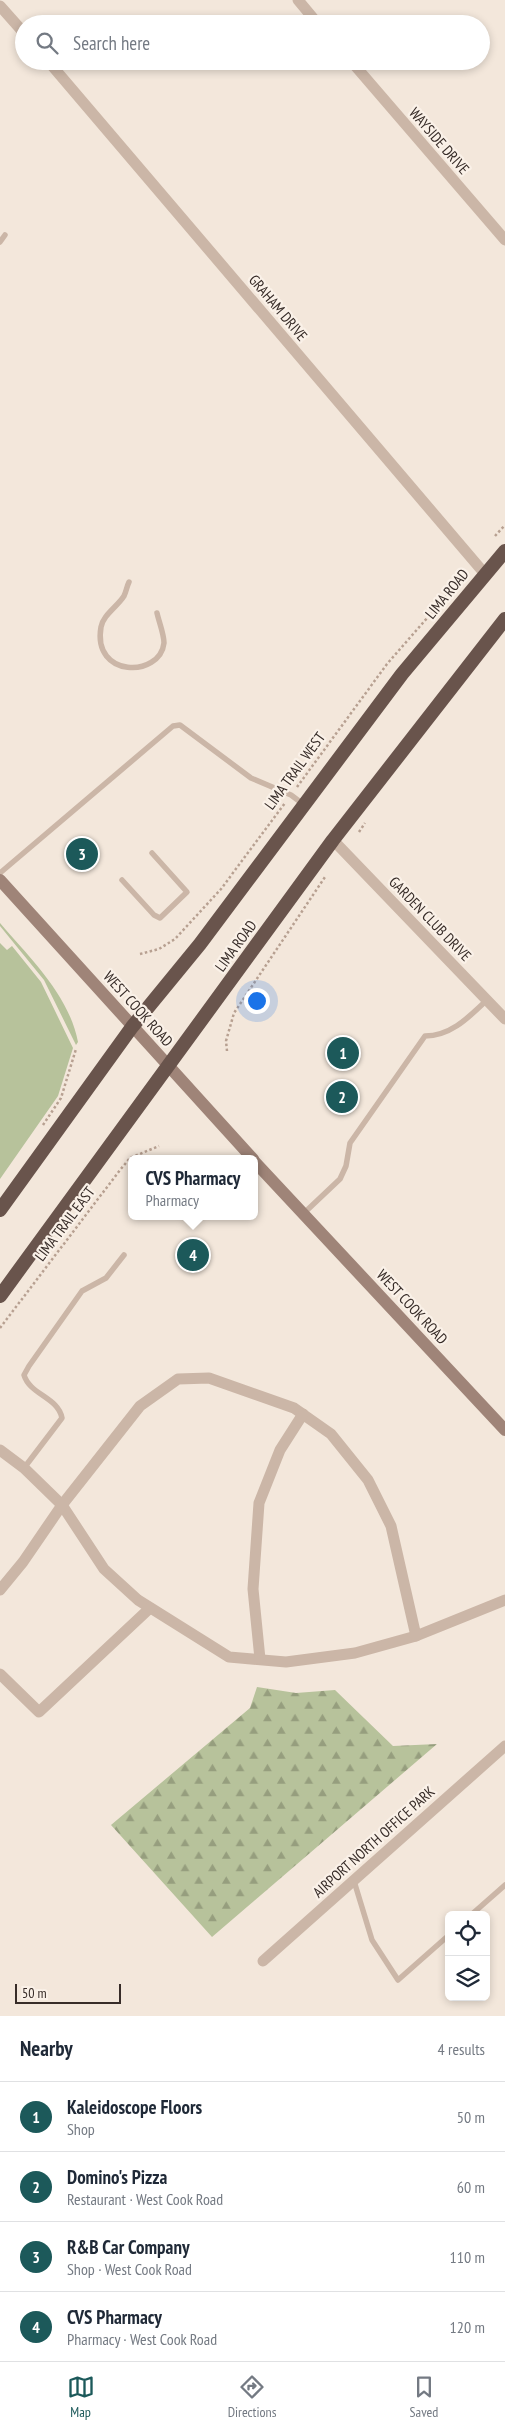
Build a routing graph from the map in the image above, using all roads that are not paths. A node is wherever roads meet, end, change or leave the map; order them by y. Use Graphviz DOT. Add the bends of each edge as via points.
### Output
graph roads {
  1 [pos="298,0"];
  2 [pos="0,6"];
  3 [pos="310,15"];
  4 [pos="15,23"];
  5 [pos="56,70"];
  6 [pos="359,70"];
  7 [pos="5,234"];
  8 [pos="505,240"];
  9 [pos="0,242"];
  10 [pos="505,551"];
  11 [pos="485,574"];
  12 [pos="129,582"];
  13 [pos="157,613"];
  14 [pos="502,628"];
  15 [pos="305,806"];
  16 [pos="333,840"];
  17 [pos="152,853"];
  18 [pos="0,873"];
  19 [pos="0,880"];
  20 [pos="122,880"];
  21 [pos="487,1000"];
  22 [pos="505,1019"];
  23 [pos="132,1027"];
  24 [pos="169,1068"];
  25 [pos="248,1155"];
  26 [pos="258,1165"];
  27 [pos="0,1210"];
  28 [pos="303,1214"];
  29 [pos="124,1255"];
  30 [pos="0,1296"];
  31 [pos="303,1414"];
  32 [pos="505,1430"];
  33 [pos="0,1450"];
  34 [pos="24,1468"];
  35 [pos="62,1504"];
  36 [pos="0,1590"];
  37 [pos="505,1600"];
  38 [pos="150,1608"];
  39 [pos="416,1636"];
  40 [pos="260,1660"];
  41 [pos="0,1674"];
  42 [pos="505,1746"];
  43 [pos="354,1881"];
  44 [pos="505,1885"];
  45 [pos="476,1911"];
  46 [pos="445,1939"];
  47 [pos="263,1961"];
  1 -- 3 [label="street"];
  2 -- 4 [label="street"];
  5 -- 11 [label="street, GRAHAM DRIVE"];
  6 -- 8 [label="street, WAYSIDE DRIVE"];
  7 -- 9 [label="lane"];
  10 -- 11 [label="highway, LIMA ROAD"];
  11 -- 15 [label="highway, LIMA ROAD" via="402,674"];
  12 -- 13 [label="lane" via="124,595 102,624 102,650 111,661 136,668 149,664 158,656 164,644"];
  14 -- 16 [label="highway, LIMA ROAD"];
  15 -- 18 [label="lane" via="291,795 251,778 180,725 172,726"];
  15 -- 23 [label="highway, LIMA ROAD"];
  16 -- 21 [label="street, GARDEN CLUB DRIVE"];
  16 -- 24 [label="highway, LIMA ROAD"];
  17 -- 20 [label="lane" via="187,892 160,918"];
  19 -- 23 [label="main road, WEST COOK ROAD"];
  21 -- 22 [label="street, GARDEN CLUB DRIVE"];
  21 -- 28 [label="lane" via="462,1024 437,1036 425,1036 350,1143 340,1179"];
  23 -- 24 [label="main road, WEST COOK ROAD"];
  23 -- 27 [label="highway, LIMA ROAD"];
  24 -- 25 [label="main road, WEST COOK ROAD"];
  24 -- 30 [label="highway, LIMA ROAD"];
  26 -- 28 [label="main road, WEST COOK ROAD"];
  28 -- 32 [label="main road, WEST COOK ROAD"];
  29 -- 34 [label="lane" via="106,1278 82,1292 24,1375 26,1383 56,1405 62,1418"];
  31 -- 35 [label="street" via="209,1378 178,1379 140,1406"];
  31 -- 39 [label="street" via="331,1434 368,1480 387,1515"];
  31 -- 40 [label="street" via="280,1450 259,1503 253,1589"];
  33 -- 34 [label="street"];
  34 -- 35 [label="street"];
  35 -- 36 [label="street"];
  35 -- 38 [label="street" via="104,1569"];
  37 -- 39 [label="street"];
  38 -- 40 [label="street" via="229,1657"];
  38 -- 41 [label="street" via="39,1712"];
  39 -- 40 [label="street" via="355,1653 286,1662"];
  42 -- 43 [label="street, AIRPORT NORTH OFFICE PARK"];
  43 -- 46 [label="lane" via="372,1940 398,1980"];
  43 -- 47 [label="street, AIRPORT NORTH OFFICE PARK"];
  44 -- 45 [label="lane"];
}
